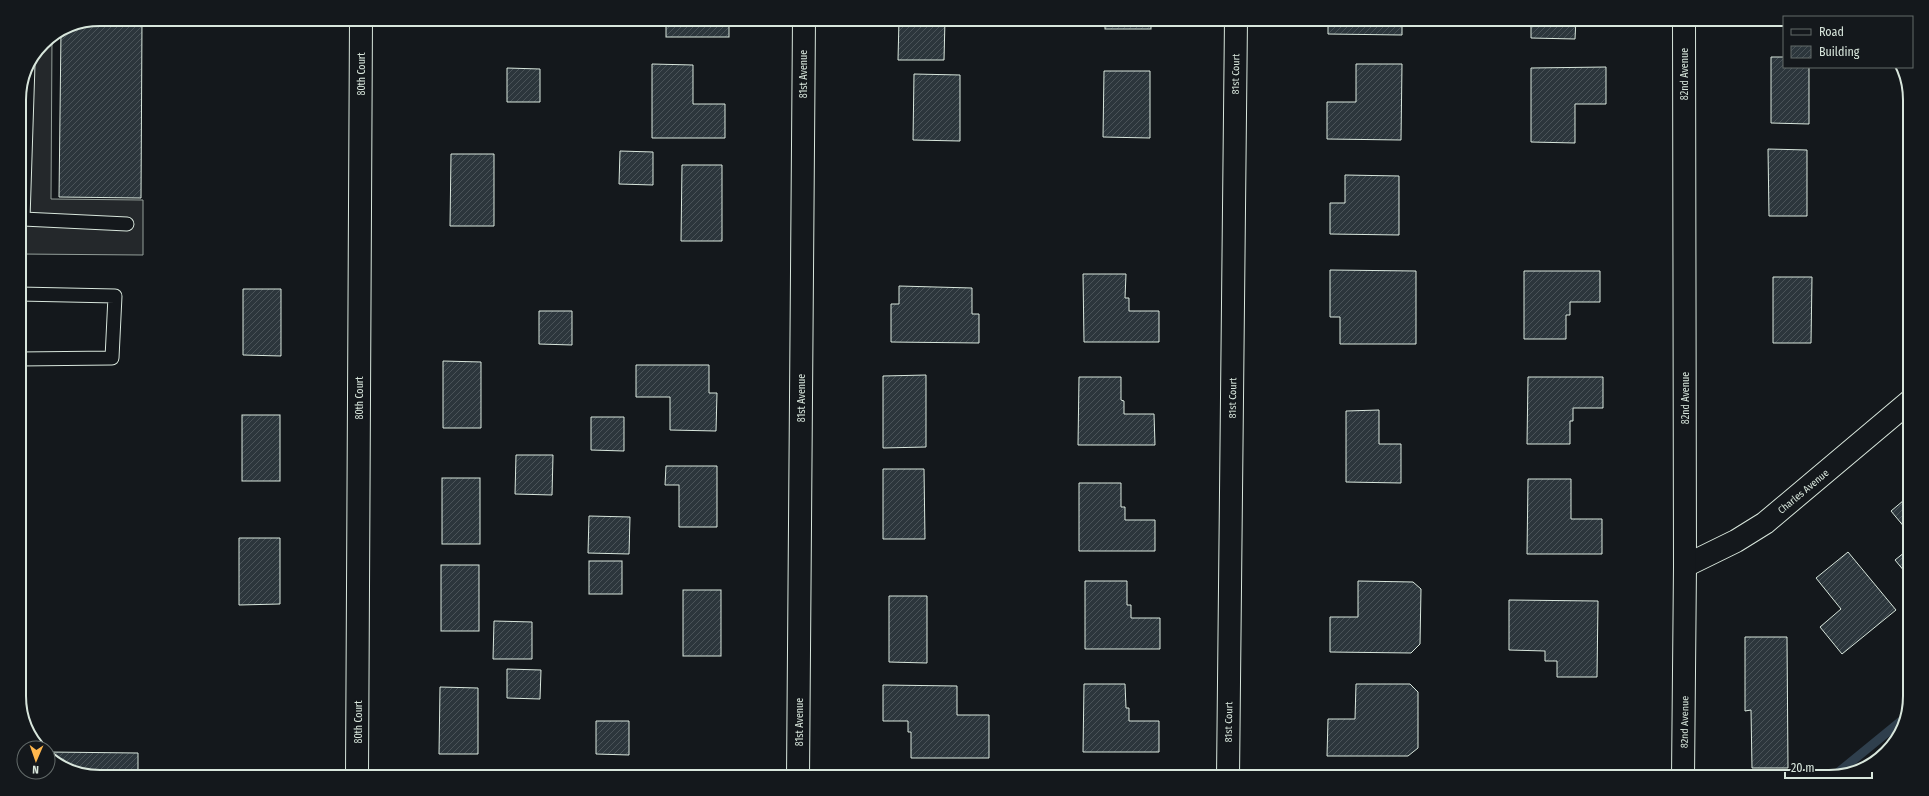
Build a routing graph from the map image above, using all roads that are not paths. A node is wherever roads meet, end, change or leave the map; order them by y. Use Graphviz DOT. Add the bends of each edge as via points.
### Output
graph roads {
  1 [pos="361,26"];
  2 [pos="804,26"];
  3 [pos="1236,26"];
  4 [pos="1684,26"];
  5 [pos="27,92"];
  6 [pos="26,108"];
  7 [pos="26,219"];
  8 [pos="127,224"];
  9 [pos="26,294"];
  10 [pos="26,359"];
  11 [pos="1903,407"];
  12 [pos="1685,566"];
  13 [pos="358,770"];
  14 [pos="798,770"];
  15 [pos="1228,770"];
  16 [pos="1683,770"];
  1 -- 13 [label="street, 80th Court"];
  2 -- 14 [label="street, 81st Avenue"];
  3 -- 15 [label="street, 81st Court"];
  4 -- 12 [label="street, 82nd Avenue"];
  5 -- 6 [label="lane"];
  7 -- 8 [label="lane"];
  9 -- 10 [label="lane" via="115,296 112,358"];
  11 -- 12 [label="street, Charles Avenue" via="1765,523 1736,541"];
  12 -- 16 [label="street, 82nd Avenue"];
}
